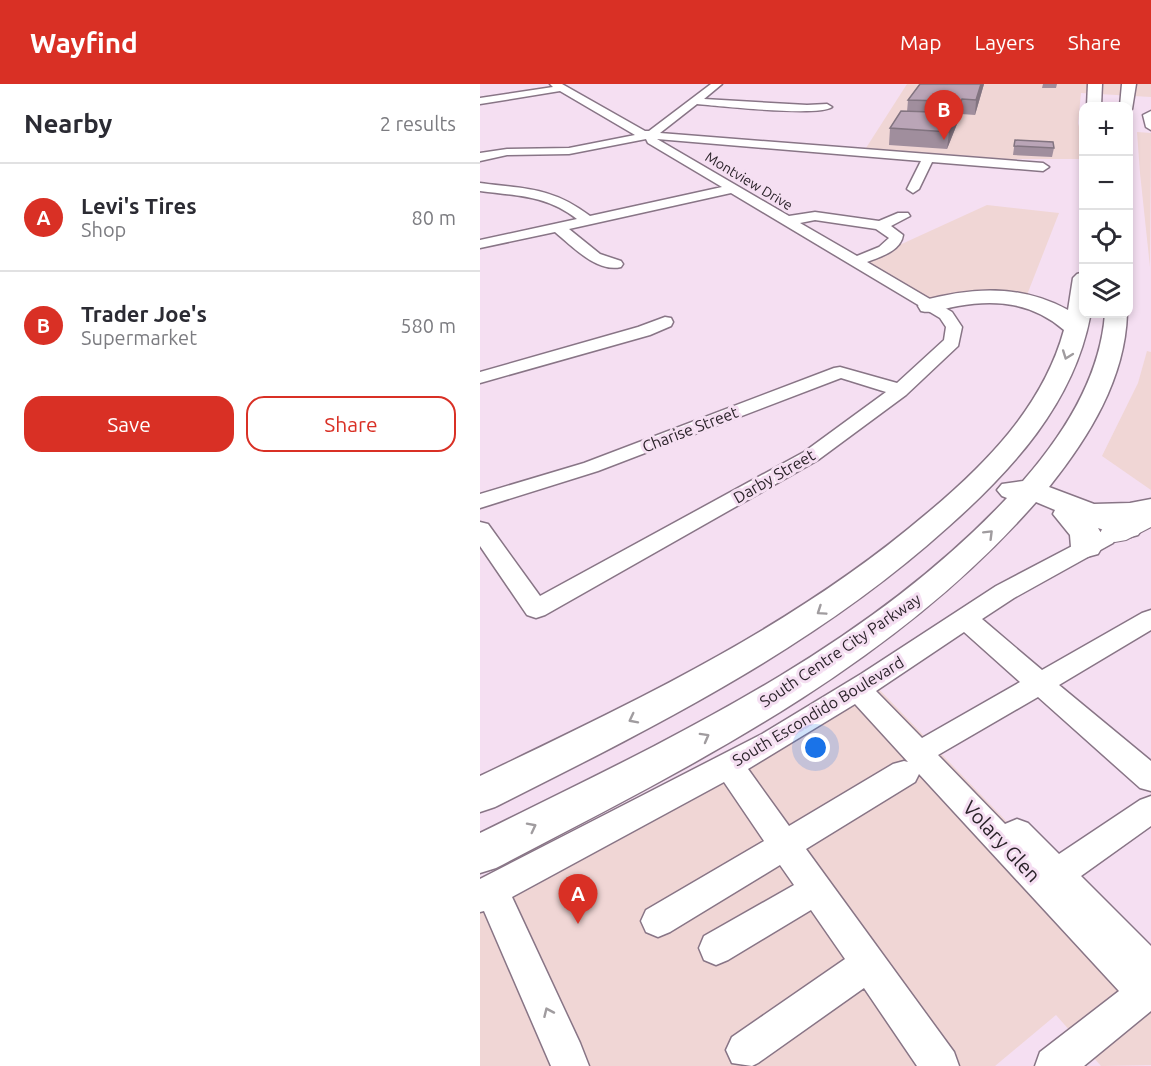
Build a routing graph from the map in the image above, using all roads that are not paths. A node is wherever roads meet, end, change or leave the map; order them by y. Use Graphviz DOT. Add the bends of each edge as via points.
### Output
graph roads {
  1 [pos="717,84"];
  2 [pos="1095,84"];
  3 [pos="1115,84"];
  4 [pos="1129,84"];
  5 [pos="559,86"];
  6 [pos="480,101"];
  7 [pos="695,101"];
  8 [pos="1094,102"];
  9 [pos="1117,102"];
  10 [pos="1127,102"];
  11 [pos="827,107"];
  12 [pos="1151,114"];
  13 [pos="1151,127"];
  14 [pos="651,135"];
  15 [pos="480,157"];
  16 [pos="928,158"];
  17 [pos="1043,167"];
  18 [pos="480,187"];
  19 [pos="732,189"];
  20 [pos="913,189"];
  21 [pos="826,203"];
  22 [pos="815,216"];
  23 [pos="903,216"];
  24 [pos="587,220"];
  25 [pos="786,221"];
  26 [pos="880,225"];
  27 [pos="558,227"];
  28 [pos="480,244"];
  29 [pos="905,253"];
  30 [pos="616,264"];
  31 [pos="860,265"];
  32 [pos="1079,282"];
  33 [pos="1025,300"];
  34 [pos="929,306"];
  35 [pos="1079,307"];
  36 [pos="1116,318"];
  37 [pos="666,322"];
  38 [pos="1076,328"];
  39 [pos="480,378"];
  40 [pos="899,391"];
  41 [pos="1030,426"];
  42 [pos="1061,453"];
  43 [pos="1025,493"];
  44 [pos="480,501"];
  45 [pos="1151,508"];
  46 [pos="1078,512"];
  47 [pos="1131,526"];
  48 [pos="480,529"];
  49 [pos="1087,547"];
  50 [pos="869,579"];
  51 [pos="964,618"];
  52 [pos="1151,619"];
  53 [pos="1040,682"];
  54 [pos="865,686"];
  55 [pos="933,746"];
  56 [pos="729,766"];
  57 [pos="904,773"];
  58 [pos="1151,778"];
  59 [pos="480,795"];
  60 [pos="1151,809"];
  61 [pos="784,844"];
  62 [pos="480,854"];
  63 [pos="1057,874"];
  64 [pos="816,889"];
  65 [pos="486,894"];
  66 [pos="658,921"];
  67 [pos="716,948"];
  68 [pos="868,964"];
  69 [pos="1149,984"];
  70 [pos="745,1050"];
  71 [pos="570,1066"];
  72 [pos="940,1066"];
  73 [pos="1054,1066"];
  1 -- 7 [label="street"];
  2 -- 8 [label="highway"];
  3 -- 9 [label="highway"];
  4 -- 10 [label="highway"];
  5 -- 6 [label="street"];
  5 -- 14 [label="street, Montview Drive" via="642,134"];
  7 -- 11 [label="street"];
  7 -- 14 [label="street"];
  12 -- 13 [label="street"];
  14 -- 15 [label="street" via="569,151 507,152"];
  14 -- 16 [label="street"];
  14 -- 19 [label="street, Montview Drive" via="652,141"];
  16 -- 17 [label="street"];
  16 -- 20 [label="street"];
  18 -- 24 [label="street" via="547,196"];
  19 -- 24 [label="street"];
  19 -- 25 [label="street, Montview Drive"];
  21 -- 22 [label="street"];
  22 -- 25 [label="street"];
  22 -- 26 [label="street"];
  23 -- 26 [label="street"];
  24 -- 27 [label="street"];
  25 -- 31 [label="street, Montview Drive"];
  26 -- 31 [label="street" via="896,235 896,239"];
  27 -- 28 [label="street"];
  27 -- 30 [label="street" via="595,257"];
  29 -- 31 [label="street"];
  31 -- 34 [label="street, Montview Drive"];
  32 -- 33 [label="highway" via="1058,298"];
  33 -- 34 [label="highway" via="970,296"];
  33 -- 38 [label="highway" via="1063,315"];
  34 -- 40 [label="street, Darby Street" via="946,315 954,327 952,342"];
  35 -- 38 [label="highway"];
  36 -- 42 [label="highway, South Centre City Parkway" via="1100,384"];
  37 -- 39 [label="street"];
  38 -- 41 [label="highway, one-way" via="1059,376"];
  40 -- 44 [label="street, Charise Street" via="840,372 591,467"];
  40 -- 48 [label="street, Darby Street" via="811,456 536,609"];
  41 -- 43 [label="highway" via="1037,436 1010,477"];
  41 -- 50 [label="highway" via="984,479 921,538"];
  42 -- 43 [label="highway, South Centre City Parkway"];
  42 -- 46 [label="highway" via="1064,485"];
  43 -- 46 [label="highway"];
  43 -- 50 [label="highway" via="991,495 921,550"];
  62 -- 43 [label="highway, South Centre City Parkway, one-way" via="643,771 813,672 931,588"];
  45 -- 46 [label="highway"];
  46 -- 47 [label="highway"];
  46 -- 49 [label="highway"];
  47 -- 49 [label="street, South Escondido Boulevard"];
  49 -- 51 [label="street, South Escondido Boulevard"];
  50 -- 59 [label="highway, one-way" via="777,641 698,686"];
  51 -- 53 [label="street"];
  51 -- 54 [label="street, South Escondido Boulevard"];
  52 -- 53 [label="street"];
  53 -- 55 [label="street"];
  53 -- 58 [label="street"];
  54 -- 55 [label="street"];
  54 -- 56 [label="street, South Escondido Boulevard"];
  54 -- 69 [label="street, Volary Glen"];
  55 -- 63 [label="street"];
  56 -- 61 [label="street"];
  56 -- 65 [label="street, South Escondido Boulevard"];
  57 -- 61 [label="street"];
  60 -- 63 [label="street"];
  61 -- 64 [label="street"];
  61 -- 66 [label="street"];
  63 -- 69 [label="street"];
  64 -- 67 [label="street"];
  64 -- 68 [label="street"];
  71 -- 65 [label="street, one-way"];
  68 -- 70 [label="street"];
  68 -- 72 [label="street"];
  69 -- 73 [label="street"];
}
